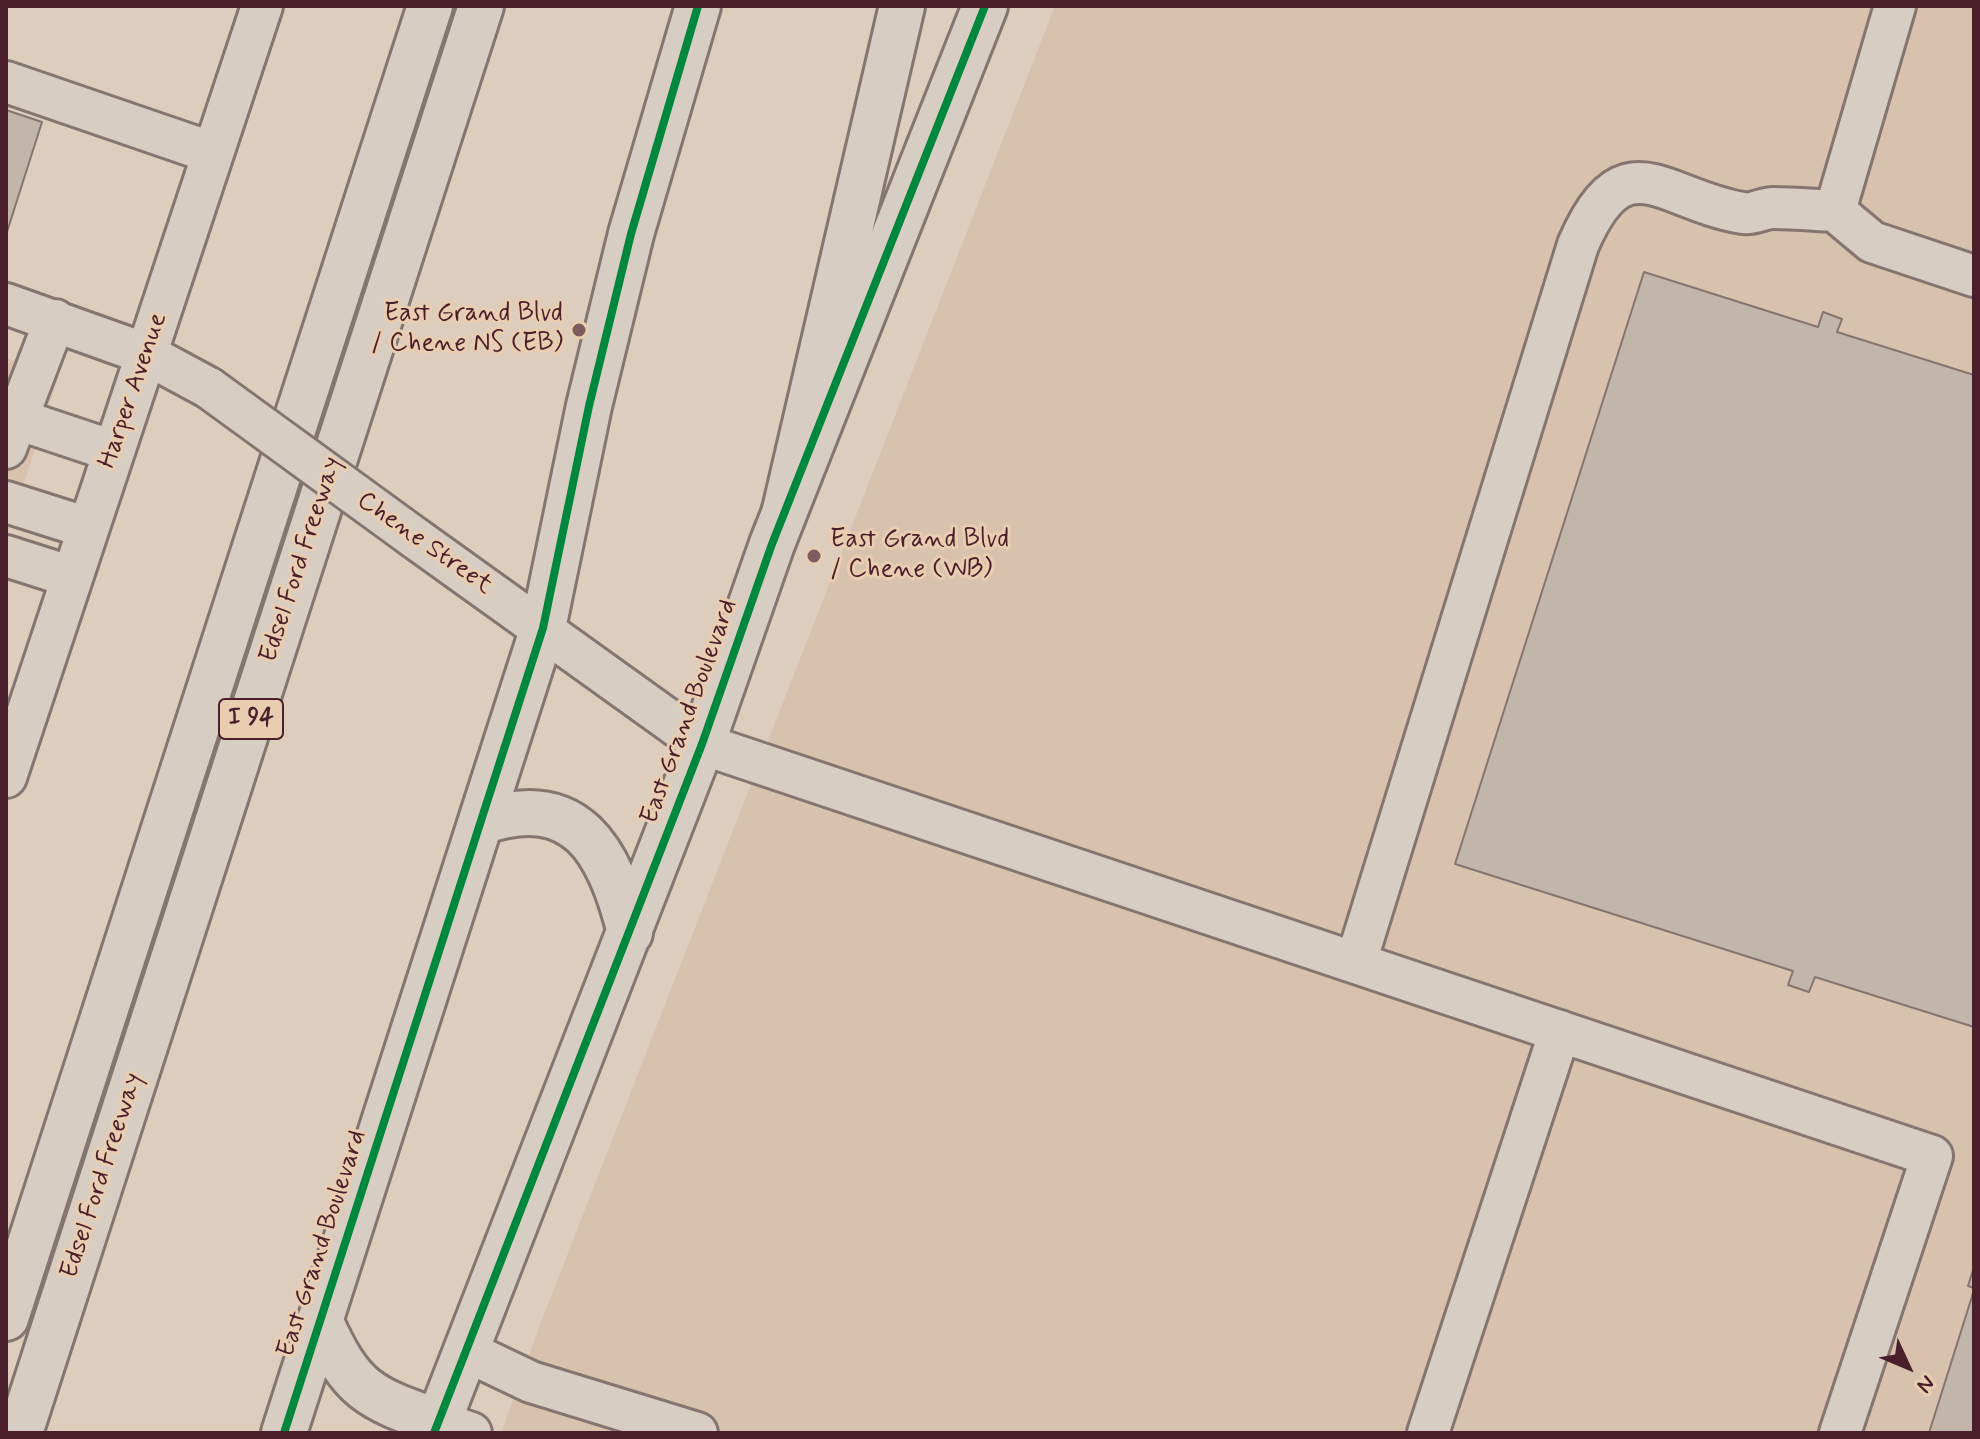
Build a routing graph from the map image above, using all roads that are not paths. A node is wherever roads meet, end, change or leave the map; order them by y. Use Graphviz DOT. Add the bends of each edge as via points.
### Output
graph roads {
  1 [pos="262,6"];
  2 [pos="430,6"];
  3 [pos="481,6"];
  4 [pos="698,6"];
  5 [pos="902,6"];
  6 [pos="985,6"];
  7 [pos="1895,6"];
  8 [pos="6,82"];
  9 [pos="213,153"];
  10 [pos="1835,211"];
  11 [pos="1974,276"];
  12 [pos="6,304"];
  13 [pos="55,320"];
  14 [pos="146,354"];
  15 [pos="15,409"];
  16 [pos="113,451"];
  17 [pos="6,502"];
  18 [pos="785,510"];
  19 [pos="88,528"];
  20 [pos="6,556"];
  21 [pos="72,577"];
  22 [pos="543,628"];
  23 [pos="702,744"];
  24 [pos="6,777"];
  25 [pos="481,822"];
  26 [pos="630,933"];
  27 [pos="1356,962"];
  28 [pos="1560,1031"];
  29 [pos="6,1318"];
  30 [pos="320,1320"];
  31 [pos="466,1351"];
  32 [pos="448,1429"];
  33 [pos="20,1433"];
  34 [pos="284,1433"];
  35 [pos="697,1433"];
  36 [pos="1428,1433"];
  37 [pos="1840,1433"];
  1 -- 9 [label="street, Harper Avenue"];
  2 -- 29 [label="main road, Edsel Ford Freeway / I 94"];
  3 -- 33 [label="main road, Edsel Ford Freeway / I 94"];
  4 -- 22 [label="main road, East Grand Boulevard" via="627,249"];
  5 -- 18 [label="main road"];
  6 -- 18 [label="main road, East Grand Boulevard"];
  7 -- 10 [label="street"];
  8 -- 9 [label="street"];
  9 -- 14 [label="street, Harper Avenue"];
  10 -- 11 [label="street" via="1872,242"];
  10 -- 27 [label="street" via="1769,208 1747,214 1646,182 1624,184 1606,194 1593,211 1578,245"];
  12 -- 13 [label="street, Chene Street"];
  13 -- 14 [label="street, Chene Street"];
  13 -- 15 [label="street"];
  14 -- 16 [label="street, Harper Avenue"];
  14 -- 22 [label="street, Chene Street, bridge" via="209,388"];
  15 -- 16 [label="street"];
  16 -- 19 [label="street, Harper Avenue"];
  17 -- 19 [label="street"];
  18 -- 23 [label="main road, East Grand Boulevard"];
  19 -- 21 [label="street, Harper Avenue"];
  20 -- 21 [label="street"];
  21 -- 24 [label="street, Harper Avenue"];
  22 -- 23 [label="street, Chene Street"];
  22 -- 25 [label="main road, East Grand Boulevard"];
  23 -- 26 [label="main road, East Grand Boulevard"];
  23 -- 27 [label="street, Chene Street"];
  25 -- 26 [label="main road" via="530,812 565,819 608,865"];
  25 -- 30 [label="main road, East Grand Boulevard"];
  26 -- 31 [label="main road, East Grand Boulevard"];
  27 -- 28 [label="street, Chene Street"];
  28 -- 36 [label="street"];
  28 -- 37 [label="street, Chene Street" via="1932,1156"];
  30 -- 32 [label="main road" via="336,1356 369,1394"];
  30 -- 34 [label="main road, East Grand Boulevard"];
  31 -- 32 [label="main road, East Grand Boulevard"];
  31 -- 35 [label="street" via="531,1382"];
}
